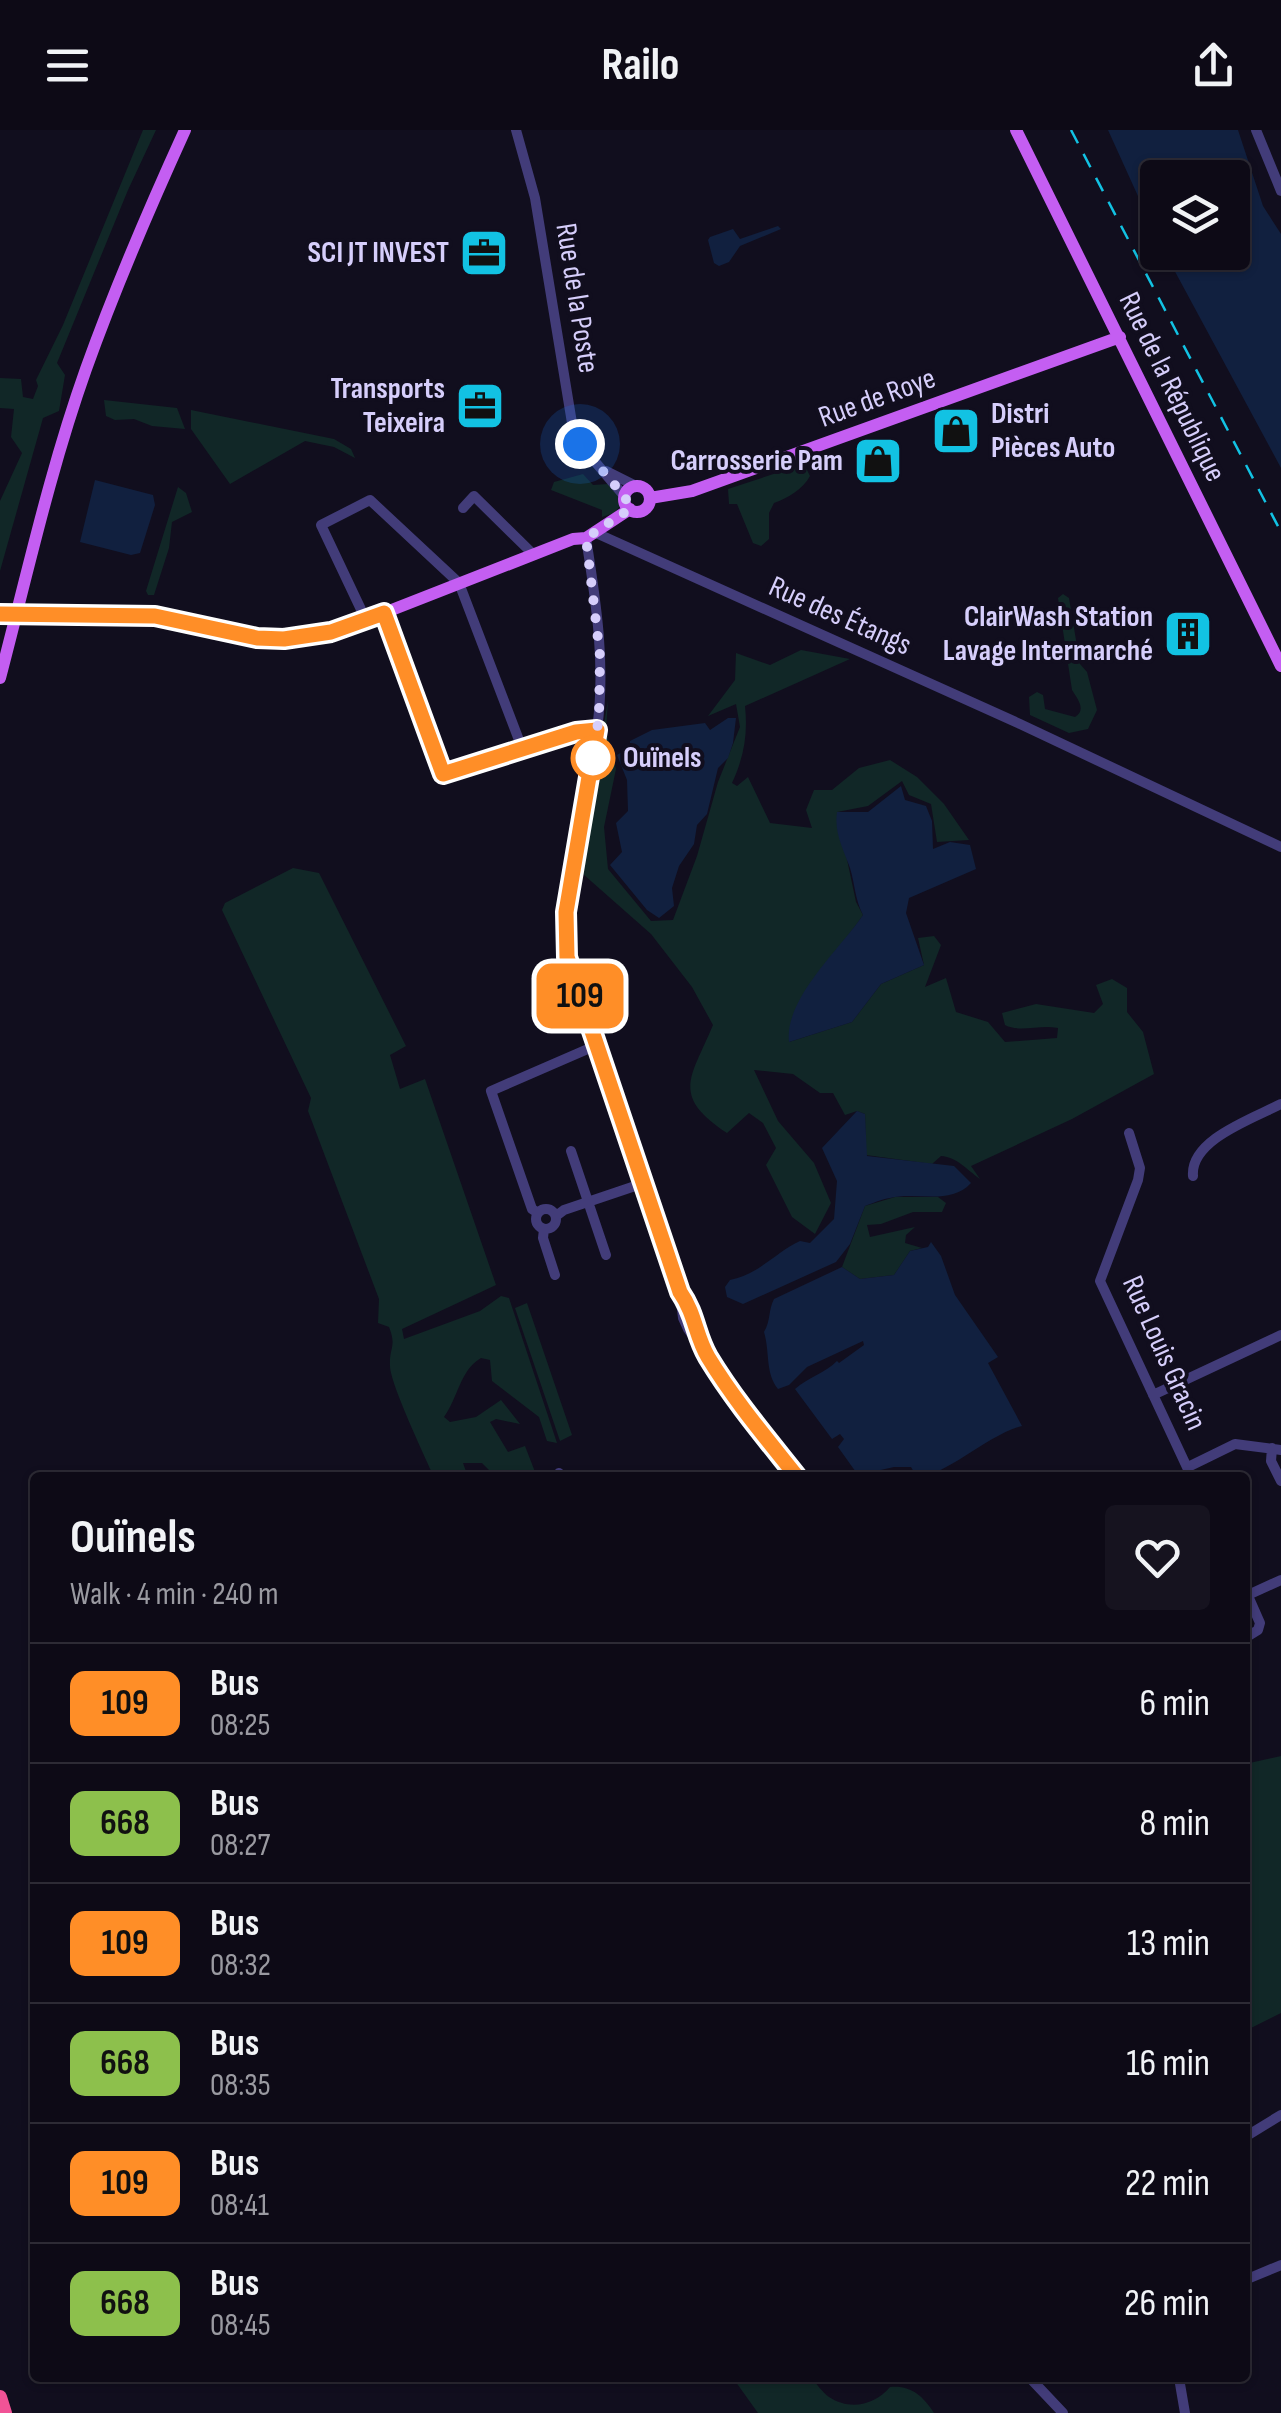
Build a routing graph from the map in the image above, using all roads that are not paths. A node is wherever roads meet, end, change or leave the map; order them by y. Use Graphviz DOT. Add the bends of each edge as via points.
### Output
graph roads {
  1 [pos="185,130"];
  2 [pos="516,130"];
  3 [pos="1016,130"];
  4 [pos="1256,130"];
  5 [pos="1281,190"];
  6 [pos="1120,337"];
  7 [pos="601,468"];
  8 [pos="636,486"];
  9 [pos="650,498"];
  10 [pos="627,503"];
  11 [pos="463,508"];
  12 [pos="591,535"];
  13 [pos="534,555"];
  14 [pos="459,583"];
  15 [pos="384,613"];
  16 [pos="0,614"];
  17 [pos="366,620"];
  18 [pos="1281,666"];
  19 [pos="0,678"];
  20 [pos="597,730"];
  21 [pos="522,748"];
  22 [pos="1281,847"];
  23 [pos="597,1045"];
  24 [pos="1281,1104"];
  25 [pos="1129,1133"];
  26 [pos="571,1151"];
  27 [pos="1193,1176"];
  28 [pos="644,1183"];
  29 [pos="588,1202"];
  30 [pos="538,1213"];
  31 [pos="556,1216"];
  32 [pos="544,1229"];
  33 [pos="606,1255"];
  34 [pos="555,1276"];
  35 [pos="1281,1336"];
  36 [pos="1152,1395"];
  37 [pos="1276,1449"];
  38 [pos="793,1472"];
  39 [pos="1190,1472"];
  40 [pos="1281,1481"];
  41 [pos="1281,1580"];
  42 [pos="1250,1591"];
  43 [pos="1250,1600"];
  44 [pos="1250,1635"];
  45 [pos="1281,2116"];
  46 [pos="1250,2135"];
  47 [pos="1281,2266"];
  48 [pos="1250,2278"];
  49 [pos="1034,2382"];
  50 [pos="1180,2382"];
  51 [pos="0,2397"];
  52 [pos="5,2413"];
  53 [pos="1063,2413"];
  54 [pos="1185,2413"];
  1 -- 19 [label="main road" via="78,392"];
  2 -- 7 [label="street, Rue de la Poste" via="535,198 573,429"];
  3 -- 6 [label="main road, Rue de la République"];
  4 -- 5 [label="street"];
  6 -- 9 [label="main road, Rue de Roye" via="692,491"];
  6 -- 18 [label="main road, Rue de la République"];
  7 -- 8 [label="street, Rue de la Poste"];
  7 -- 10 [label="street, Rue de la Poste"];
  8 -- 9 [label="main road"];
  8 -- 10 [label="main road" via="628,490"];
  9 -- 10 [label="main road" via="644,509"];
  10 -- 12 [label="main road"];
  11 -- 13 [label="street" via="474,496"];
  12 -- 13 [label="main road"];
  12 -- 20 [label="street" via="600,656"];
  12 -- 22 [label="street, Rue des Étangs"];
  13 -- 14 [label="main road"];
  14 -- 15 [label="main road"];
  14 -- 17 [label="street" via="370,500 322,525"];
  14 -- 21 [label="street"];
  15 -- 17 [label="main road"];
  15 -- 21 [label="street" via="443,774"];
  16 -- 17 [label="main road" via="155,616 284,639"];
  20 -- 21 [label="street"];
  20 -- 23 [label="street" via="564,940"];
  23 -- 28 [label="street"];
  23 -- 30 [label="street" via="491,1091"];
  24 -- 27 [label="street" via="1207,1143 1196,1156"];
  25 -- 36 [label="street, Rue Louis Gracin" via="1138,1180 1100,1281"];
  26 -- 29 [label="street"];
  28 -- 29 [label="street"];
  28 -- 38 [label="street" via="683,1318"];
  29 -- 31 [label="street"];
  29 -- 33 [label="street"];
  30 -- 31 [label="street" via="550,1209"];
  30 -- 32 [label="street"];
  31 -- 32 [label="street" via="554,1226"];
  32 -- 34 [label="street"];
  35 -- 36 [label="street"];
  36 -- 39 [label="street, Rue Louis Gracin"];
  37 -- 39 [label="street" via="1235,1444"];
  37 -- 40 [label="street" via="1270,1461"];
  41 -- 42 [label="street"];
  43 -- 44 [label="street" via="1260,1628"];
  45 -- 46 [label="street"];
  47 -- 48 [label="street"];
  49 -- 53 [label="street"];
  50 -- 54 [label="street"];
  51 -- 52 [label="highway"];
}
